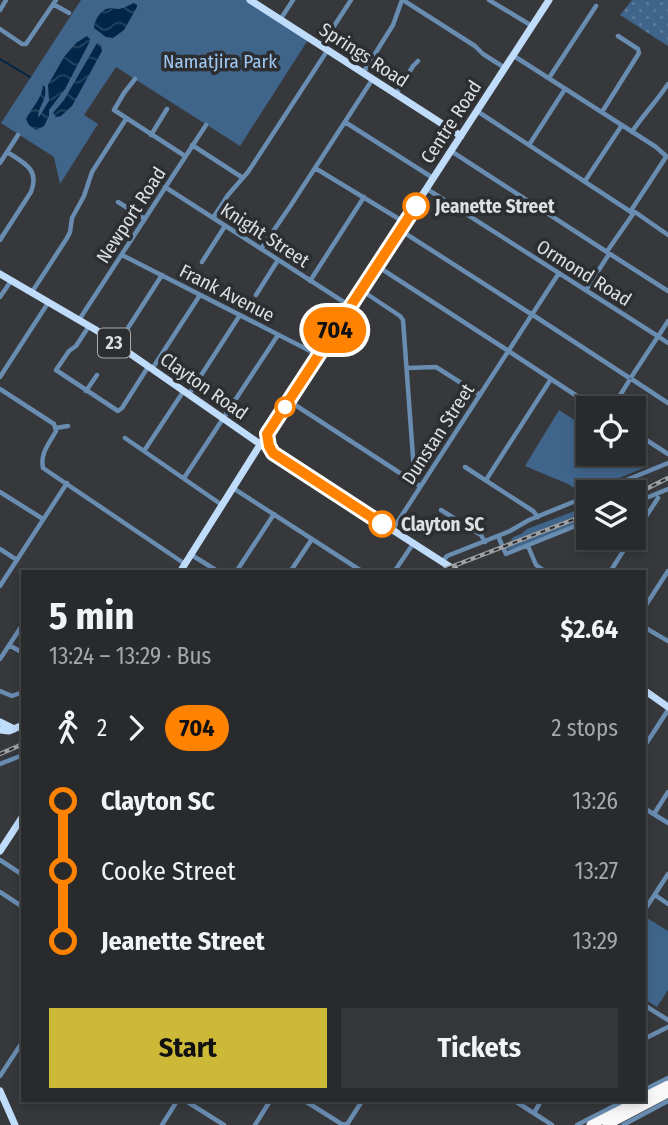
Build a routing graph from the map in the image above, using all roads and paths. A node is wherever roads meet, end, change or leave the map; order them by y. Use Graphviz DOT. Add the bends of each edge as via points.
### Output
graph roads {
  1 [pos="6,0"];
  2 [pos="250,0"];
  3 [pos="293,0"];
  4 [pos="351,0"];
  5 [pos="402,0"];
  6 [pos="549,0"];
  7 [pos="491,1"];
  8 [pos="55,2"];
  9 [pos="596,6"];
  10 [pos="0,9"];
  11 [pos="69,13"];
  12 [pos="280,20"];
  13 [pos="532,26"];
  14 [pos="0,29"];
  15 [pos="618,36"];
  16 [pos="324,48"];
  17 [pos="513,55"];
  18 [pos="418,61"];
  19 [pos="505,68"];
  20 [pos="363,73"];
  21 [pos="549,78"];
  22 [pos="135,79"];
  23 [pos="373,79"];
  24 [pos="668,84"];
  25 [pos="565,89"];
  26 [pos="396,93"];
  27 [pos="167,109"];
  28 [pos="477,111"];
  29 [pos="602,112"];
  30 [pos="126,119"];
  31 [pos="345,122"];
  32 [pos="206,125"];
  33 [pos="622,125"];
  34 [pos="632,132"];
  35 [pos="18,135"];
  36 [pos="150,135"];
  37 [pos="461,136"];
  38 [pos="192,145"];
  39 [pos="529,145"];
  40 [pos="451,151"];
  41 [pos="7,152"];
  42 [pos="185,156"];
  43 [pos="667,156"];
  44 [pos="0,163"];
  45 [pos="316,168"];
  46 [pos="243,178"];
  47 [pos="433,178"];
  48 [pos="586,181"];
  49 [pos="165,187"];
  50 [pos="427,188"];
  51 [pos="364,197"];
  52 [pos="118,202"];
  53 [pos="633,212"];
  54 [pos="213,218"];
  55 [pos="145,219"];
  56 [pos="225,226"];
  57 [pos="402,226"];
  58 [pos="668,234"];
  59 [pos="0,240"];
  60 [pos="261,249"];
  61 [pos="609,252"];
  62 [pos="121,255"];
  63 [pos="278,260"];
  64 [pos="202,262"];
  65 [pos="377,266"];
  66 [pos="559,273"];
  67 [pos="0,274"];
  68 [pos="162,275"];
  69 [pos="11,281"];
  70 [pos="310,281"];
  71 [pos="361,290"];
  72 [pos="586,290"];
  73 [pos="668,291"];
  74 [pos="32,293"];
  75 [pos="200,295"];
  76 [pos="256,295"];
  77 [pos="0,298"];
  78 [pos="49,302"];
  79 [pos="351,307"];
  80 [pos="240,315"];
  81 [pos="532,315"];
  82 [pos="79,320"];
  83 [pos="668,321"];
  84 [pos="89,326"];
  85 [pos="278,335"];
  86 [pos="658,336"];
  87 [pos="668,343"];
  88 [pos="117,345"];
  89 [pos="508,351"];
  90 [pos="319,356"];
  91 [pos="150,368"];
  92 [pos="407,368"];
  93 [pos="97,375"];
  94 [pos="0,377"];
  95 [pos="630,378"];
  96 [pos="551,379"];
  97 [pos="0,390"];
  98 [pos="86,391"];
  99 [pos="186,393"];
  100 [pos="480,395"];
  101 [pos="577,396"];
  102 [pos="619,396"];
  103 [pos="289,401"];
  104 [pos="668,403"];
  105 [pos="223,419"];
  106 [pos="68,426"];
  107 [pos="56,428"];
  108 [pos="267,434"];
  109 [pos="249,437"];
  110 [pos="125,438"];
  111 [pos="646,440"];
  112 [pos="260,445"];
  113 [pos="144,451"];
  114 [pos="273,453"];
  115 [pos="668,454"];
  116 [pos="253,457"];
  117 [pos="668,463"];
  118 [pos="465,467"];
  119 [pos="184,478"];
  120 [pos="411,480"];
  121 [pos="626,480"];
  122 [pos="486,481"];
  123 [pos="66,483"];
  124 [pos="420,486"];
  125 [pos="233,488"];
  126 [pos="668,489"];
  127 [pos="0,492"];
  128 [pos="646,497"];
  129 [pos="658,498"];
  130 [pos="576,501"];
  131 [pos="221,506"];
  132 [pos="441,510"];
  133 [pos="274,514"];
  134 [pos="647,514"];
  135 [pos="538,517"];
  136 [pos="43,519"];
  137 [pos="576,526"];
  138 [pos="392,530"];
  139 [pos="498,536"];
  140 [pos="312,539"];
  141 [pos="485,542"];
  142 [pos="413,544"];
  143 [pos="528,546"];
  144 [pos="0,549"];
  145 [pos="624,550"];
  146 [pos="458,552"];
  147 [pos="191,554"];
  148 [pos="17,560"];
  149 [pos="442,562"];
  150 [pos="184,564"];
  151 [pos="180,570"];
  152 [pos="216,570"];
  153 [pos="237,570"];
  154 [pos="291,570"];
  155 [pos="360,570"];
  156 [pos="395,570"];
  157 [pos="454,570"];
  158 [pos="543,570"];
  159 [pos="611,570"];
  160 [pos="668,570"];
  161 [pos="0,586"];
  162 [pos="646,605"];
  163 [pos="21,627"];
  164 [pos="646,628"];
  165 [pos="668,641"];
  166 [pos="9,645"];
  167 [pos="21,652"];
  168 [pos="0,659"];
  169 [pos="0,691"];
  170 [pos="21,693"];
  171 [pos="646,693"];
  172 [pos="668,707"];
  173 [pos="21,726"];
  174 [pos="1,727"];
  175 [pos="646,744"];
  176 [pos="21,756"];
  177 [pos="0,764"];
  178 [pos="668,792"];
  179 [pos="646,809"];
  180 [pos="654,814"];
  181 [pos="21,817"];
  182 [pos="668,823"];
  183 [pos="2,844"];
  184 [pos="0,860"];
  185 [pos="21,874"];
  186 [pos="668,874"];
  187 [pos="0,892"];
  188 [pos="655,895"];
  189 [pos="668,904"];
  190 [pos="21,906"];
  191 [pos="646,908"];
  192 [pos="646,1006"];
  193 [pos="668,1020"];
  194 [pos="668,1027"];
  195 [pos="646,1038"];
  196 [pos="21,1044"];
  197 [pos="0,1076"];
  198 [pos="668,1078"];
  199 [pos="668,1085"];
  200 [pos="0,1091"];
  201 [pos="646,1093"];
  202 [pos="668,1093"];
  203 [pos="668,1101"];
  204 [pos="176,1102"];
  205 [pos="188,1102"];
  206 [pos="269,1102"];
  207 [pos="307,1102"];
  208 [pos="361,1102"];
  209 [pos="518,1102"];
  210 [pos="540,1102"];
  211 [pos="622,1102"];
  212 [pos="636,1102"];
  213 [pos="534,1112"];
  214 [pos="15,1125"];
  215 [pos="162,1125"];
  216 [pos="223,1125"];
  217 [pos="255,1125"];
  218 [pos="552,1125"];
  219 [pos="577,1125"];
  220 [pos="591,1125"];
  221 [pos="607,1125"];
  222 [pos="623,1125"];
  1 -- 10 [label="street"];
  2 -- 12 [label="main road, Springs Road"];
  3 -- 12 [label="street"];
  4 -- 16 [label="street"];
  5 -- 19 [label="street"];
  5 -- 20 [label="street" via="393,25"];
  6 -- 13 [label="main road, Centre Road"];
  7 -- 13 [label="street"];
  8 -- 11 [label="street"];
  8 -- 14 [label="street" via="26,46"];
  9 -- 21 [label="street"];
  12 -- 16 [label="main road, Springs Road"];
  13 -- 17 [label="main road, Centre Road"];
  15 -- 29 [label="street" via="639,53"];
  16 -- 20 [label="main road, Springs Road"];
  16 -- 46 [label="street"];
  17 -- 19 [label="main road, Centre Road"];
  17 -- 21 [label="street"];
  18 -- 26 [label="street"];
  19 -- 28 [label="main road, Centre Road"];
  20 -- 23 [label="main road, Springs Road"];
  21 -- 25 [label="street"];
  22 -- 30 [label="street" via="114,107"];
  23 -- 26 [label="main road, Springs Road"];
  23 -- 31 [label="street"];
  24 -- 34 [label="street"];
  25 -- 29 [label="street"];
  25 -- 39 [label="street"];
  26 -- 37 [label="main road, Springs Road"];
  27 -- 36 [label="street"];
  28 -- 37 [label="main road, Centre Road"];
  28 -- 39 [label="street"];
  29 -- 33 [label="street"];
  30 -- 36 [label="street"];
  30 -- 74 [label="street" via="92,172 70,232"];
  31 -- 45 [label="street"];
  31 -- 47 [label="street"];
  32 -- 38 [label="street, Newport Road"];
  33 -- 34 [label="street"];
  33 -- 48 [label="street"];
  34 -- 43 [label="street"];
  35 -- 41 [label="street"];
  36 -- 42 [label="street"];
  37 -- 40 [label="main road, Centre Road"];
  38 -- 42 [label="street, Newport Road"];
  38 -- 46 [label="street"];
  39 -- 48 [label="street"];
  40 -- 47 [label="main road, Centre Road"];
  40 -- 61 [label="street"];
  41 -- 44 [label="street"];
  41 -- 59 [label="street" via="26,164 34,184"];
  42 -- 49 [label="street, Newport Road"];
  43 -- 53 [label="street"];
  45 -- 51 [label="street"];
  45 -- 60 [label="street"];
  46 -- 54 [label="street"];
  47 -- 50 [label="main road, Centre Road"];
  48 -- 53 [label="street"];
  49 -- 54 [label="street, Knight Street"];
  49 -- 55 [label="street, Newport Road"];
  50 -- 57 [label="main road, Centre Road"];
  50 -- 66 [label="street, Ormond Road"];
  51 -- 57 [label="street"];
  51 -- 70 [label="street"];
  52 -- 55 [label="street"];
  53 -- 58 [label="street"];
  53 -- 61 [label="street"];
  54 -- 56 [label="street, Knight Street"];
  55 -- 62 [label="street, Newport Road"];
  56 -- 60 [label="street, Knight Street"];
  56 -- 64 [label="street"];
  57 -- 65 [label="main road, Centre Road"];
  57 -- 81 [label="street"];
  60 -- 63 [label="street, Knight Street"];
  61 -- 72 [label="street"];
  61 -- 73 [label="street"];
  62 -- 68 [label="street, Frank Avenue"];
  62 -- 82 [label="street, Newport Road"];
  63 -- 70 [label="street, Knight Street"];
  63 -- 76 [label="street"];
  65 -- 71 [label="main road, Centre Road"];
  65 -- 89 [label="street"];
  66 -- 72 [label="street, Ormond Road"];
  66 -- 81 [label="street, Dunstan Street"];
  67 -- 69 [label="main road, Clayton Road / 23"];
  68 -- 75 [label="street, Frank Avenue"];
  68 -- 88 [label="street"];
  69 -- 74 [label="main road, Clayton Road / 23"];
  69 -- 77 [label="street"];
  70 -- 79 [label="street, Knight Street"];
  71 -- 79 [label="main road, Centre Road"];
  71 -- 92 [label="street" via="404,320"];
  72 -- 86 [label="street, Ormond Road"];
  74 -- 78 [label="main road, Clayton Road / 23"];
  75 -- 80 [label="street, Frank Avenue"];
  75 -- 91 [label="street"];
  78 -- 82 [label="main road, Clayton Road / 23"];
  78 -- 94 [label="street"];
  79 -- 90 [label="main road, Centre Road"];
  80 -- 85 [label="street, Frank Avenue"];
  80 -- 99 [label="street"];
  81 -- 89 [label="street, Dunstan Street"];
  81 -- 95 [label="street"];
  82 -- 84 [label="main road, Clayton Road / 23"];
  83 -- 86 [label="street"];
  84 -- 88 [label="main road, Clayton Road / 23"];
  84 -- 98 [label="street" via="56,370"];
  85 -- 90 [label="street, Frank Avenue"];
  85 -- 105 [label="street"];
  86 -- 87 [label="street, Ormond Road"];
  86 -- 95 [label="street"];
  88 -- 91 [label="main road, Clayton Road / 23"];
  89 -- 96 [label="street"];
  89 -- 100 [label="street, Dunstan Street"];
  90 -- 103 [label="main road, Centre Road"];
  91 -- 98 [label="street" via="118,411"];
  91 -- 99 [label="main road, Clayton Road / 23"];
  92 -- 100 [label="street" via="436,367"];
  92 -- 120 [label="street"];
  93 -- 98 [label="street"];
  95 -- 102 [label="street"];
  95 -- 104 [label="street"];
  96 -- 101 [label="street"];
  96 -- 122 [label="street"];
  97 -- 107 [label="street"];
  99 -- 105 [label="main road, Clayton Road / 23"];
  99 -- 113 [label="street"];
  100 -- 124 [label="street, Dunstan Street"];
  103 -- 108 [label="main road, Centre Road"];
  103 -- 120 [label="street"];
  105 -- 109 [label="main road, Clayton Road / 23"];
  105 -- 119 [label="street"];
  106 -- 107 [label="street"];
  107 -- 123 [label="street" via="41,459 43,468"];
  108 -- 109 [label="main road"];
  108 -- 112 [label="main road, Centre Road"];
  108 -- 114 [label="main road"];
  109 -- 112 [label="main road, Clayton Road / 23"];
  109 -- 116 [label="main road"];
  110 -- 113 [label="street"];
  111 -- 115 [label="street"];
  112 -- 114 [label="main road, Clayton Road / 23"];
  112 -- 116 [label="main road, Centre Road"];
  113 -- 119 [label="street"];
  114 -- 116 [label="main road"];
  114 -- 138 [label="main road, Clayton Road / 23"];
  116 -- 125 [label="main road, Centre Road"];
  117 -- 121 [label="street"];
  118 -- 122 [label="street"];
  119 -- 131 [label="street"];
  120 -- 124 [label="street"];
  122 -- 135 [label="street"];
  123 -- 136 [label="street"];
  123 -- 150 [label="street"];
  124 -- 138 [label="street, Dunstan Street"];
  125 -- 131 [label="main road, Centre Road"];
  125 -- 133 [label="street"];
  126 -- 128 [label="street"];
  127 -- 136 [label="street"];
  129 -- 134 [label="street"];
  130 -- 135 [label="street"];
  131 -- 147 [label="main road, Centre Road"];
  132 -- 141 [label="street"];
  133 -- 140 [label="street"];
  133 -- 153 [label="street"];
  135 -- 139 [label="street"];
  136 -- 148 [label="street"];
  137 -- 143 [label="street"];
  138 -- 142 [label="main road, Clayton Road / 23"];
  139 -- 141 [label="street"];
  139 -- 143 [label="street" via="506,554"];
  140 -- 154 [label="street"];
  140 -- 155 [label="street"];
  141 -- 146 [label="street"];
  142 -- 149 [label="main road, Clayton Road / 23"];
  142 -- 156 [label="street"];
  143 -- 158 [label="street"];
  144 -- 148 [label="street"];
  145 -- 159 [label="street"];
  146 -- 149 [label="street"];
  146 -- 157 [label="street" via="448,560"];
  147 -- 150 [label="main road, Centre Road"];
  147 -- 152 [label="street"];
  148 -- 161 [label="street"];
  149 -- 157 [label="main road, Clayton Road / 23"];
  150 -- 151 [label="main road, Centre Road"];
  160 -- 162 [label="street"];
  163 -- 166 [label="street"];
  164 -- 165 [label="street"];
  166 -- 167 [label="street"];
  166 -- 168 [label="street"];
  169 -- 170 [label="street" via="12,696"];
  171 -- 172 [label="main road"];
  172 -- 175 [label="street"];
  173 -- 174 [label="main road" via="7,731"];
  176 -- 177 [label="street"];
  178 -- 180 [label="street"];
  179 -- 180 [label="street"];
  180 -- 182 [label="street"];
  181 -- 183 [label="main road"];
  184 -- 185 [label="street"];
  186 -- 188 [label="street"];
  187 -- 190 [label="street"];
  188 -- 189 [label="street"];
  188 -- 191 [label="street"];
  192 -- 193 [label="street"];
  194 -- 195 [label="street"];
  196 -- 197 [label="street"];
  198 -- 201 [label="street"];
  199 -- 201 [label="highway"];
  200 -- 214 [label="main road"];
  202 -- 221 [label="highway"];
  203 -- 222 [label="street"];
  204 -- 215 [label="street"];
  205 -- 216 [label="street"];
  206 -- 217 [label="street"];
  207 -- 208 [label="street" via="344,1125"];
  209 -- 213 [label="street"];
  210 -- 213 [label="street"];
  211 -- 219 [label="street"];
  212 -- 220 [label="highway"];
  213 -- 218 [label="street"];
}
